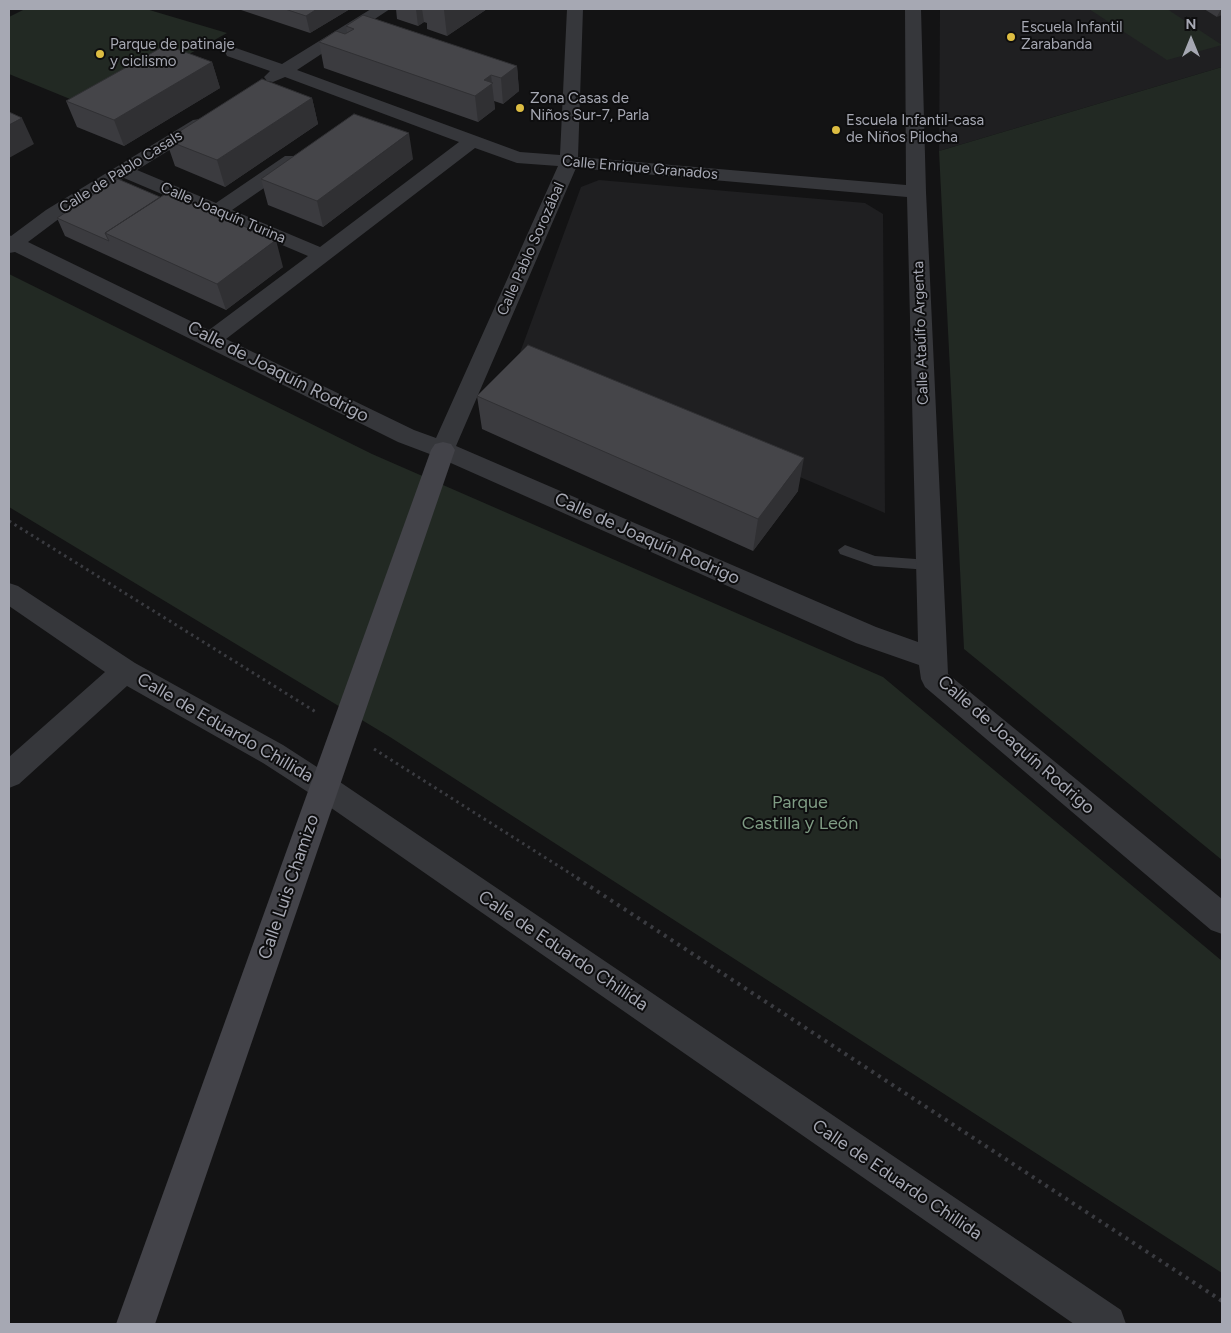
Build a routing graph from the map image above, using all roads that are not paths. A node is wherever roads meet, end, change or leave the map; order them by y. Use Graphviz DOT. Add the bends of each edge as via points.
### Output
graph roads {
  1 [pos="382,9"];
  2 [pos="575,9"];
  3 [pos="913,9"];
  4 [pos="233,52"];
  5 [pos="284,70"];
  6 [pos="254,89"];
  7 [pos="373,104"];
  8 [pos="214,114"];
  9 [pos="357,115"];
  10 [pos="472,141"];
  11 [pos="308,149"];
  12 [pos="570,162"];
  13 [pos="123,171"];
  14 [pos="916,192"];
  15 [pos="218,211"];
  16 [pos="11,244"];
  17 [pos="322,255"];
  18 [pos="212,339"];
  19 [pos="443,450"];
  20 [pos="845,550"];
  21 [pos="929,565"];
  22 [pos="9,593"];
  23 [pos="932,658"];
  24 [pos="125,671"];
  25 [pos="9,775"];
  26 [pos="324,786"];
  27 [pos="1222,919"];
  28 [pos="135,1324"];
  29 [pos="1107,1324"];
  1 -- 5 [label="street"];
  2 -- 12 [label="street, Calle Pablo Sorozábal"];
  3 -- 14 [label="street, Calle Ataúlfo Argenta"];
  4 -- 5 [label="street, Calle Enrique Granados"];
  5 -- 6 [label="street"];
  5 -- 7 [label="street, Calle Enrique Granados"];
  7 -- 9 [label="street"];
  7 -- 10 [label="street, Calle Enrique Granados"];
  8 -- 13 [label="street, Calle de Pablo Casals"];
  10 -- 12 [label="street, Calle Enrique Granados" via="517,158"];
  10 -- 17 [label="street"];
  11 -- 15 [label="street"];
  12 -- 14 [label="street, Calle Enrique Granados"];
  12 -- 19 [label="street, Calle Pablo Sorozábal"];
  13 -- 15 [label="street, Calle Joaquín Turina"];
  13 -- 16 [label="street, Calle de Pablo Casals"];
  14 -- 21 [label="street, Calle Ataúlfo Argenta"];
  15 -- 17 [label="street, Calle Joaquín Turina"];
  16 -- 18 [label="street, Calle de Joaquín Rodrigo"];
  17 -- 18 [label="street"];
  18 -- 19 [label="street, Calle de Joaquín Rodrigo" via="406,436"];
  19 -- 23 [label="street, Calle de Joaquín Rodrigo" via="866,635"];
  19 -- 26 [label="street, Calle Luis Chamizo"];
  20 -- 21 [label="lane" via="874,561"];
  21 -- 23 [label="street, Calle Ataúlfo Argenta"];
  22 -- 24 [label="street, Calle de Eduardo Chillida"];
  23 -- 27 [label="street, Calle de Joaquín Rodrigo" via="934,679"];
  24 -- 25 [label="street"];
  24 -- 26 [label="street, Calle de Eduardo Chillida"];
  26 -- 28 [label="street, Calle Luis Chamizo"];
  26 -- 29 [label="street, Calle de Eduardo Chillida"];
}
